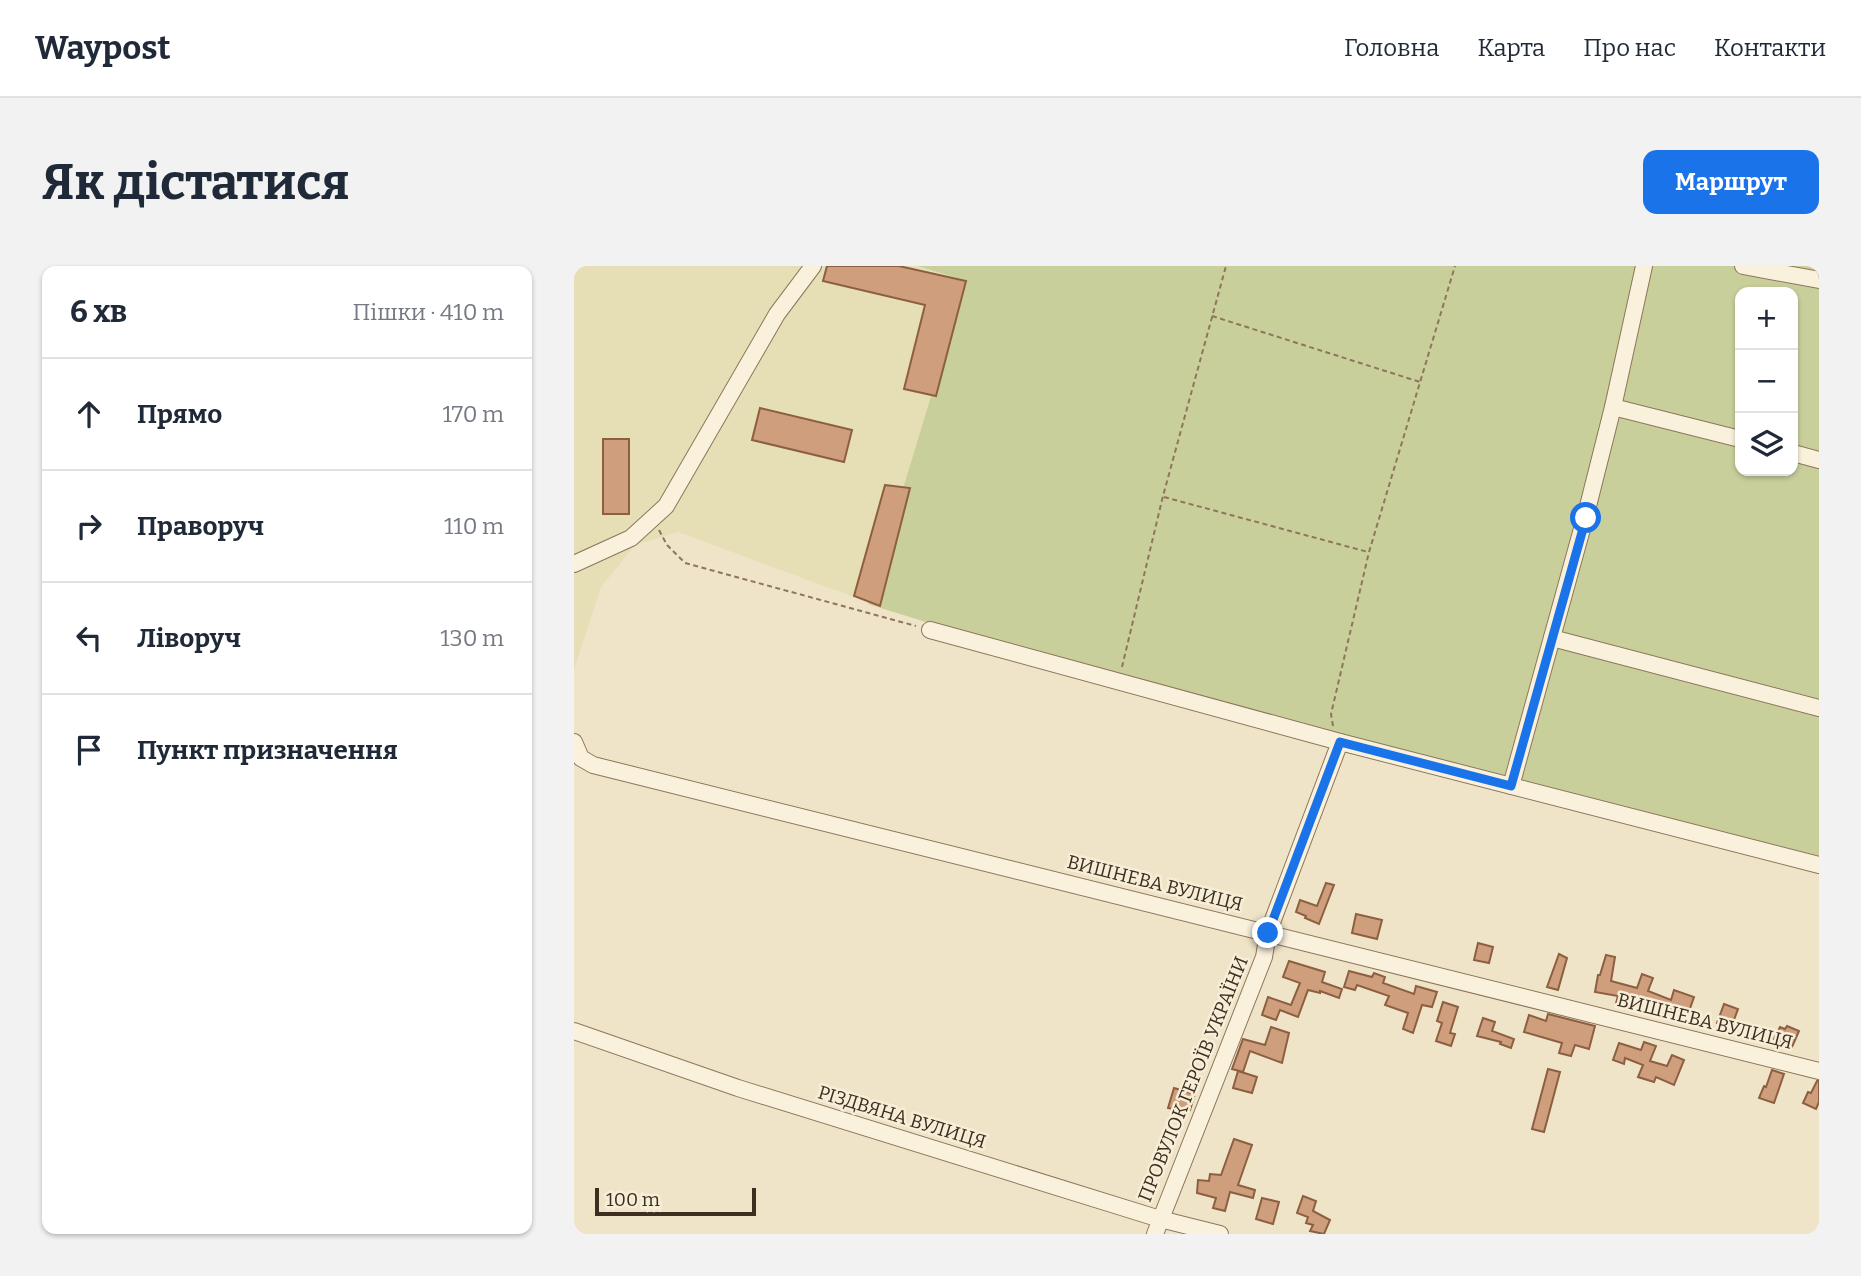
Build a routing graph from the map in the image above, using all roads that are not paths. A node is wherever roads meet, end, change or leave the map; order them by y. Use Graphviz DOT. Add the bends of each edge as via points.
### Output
graph roads {
  1 [pos="813,266"];
  2 [pos="1644,266"];
  3 [pos="1744,266"];
  4 [pos="1819,280"];
  5 [pos="1613,407"];
  6 [pos="1735,438"];
  7 [pos="1798,454"];
  8 [pos="1819,460"];
  9 [pos="574,565"];
  10 [pos="930,630"];
  11 [pos="1552,638"];
  12 [pos="1819,708"];
  13 [pos="574,742"];
  14 [pos="1340,742"];
  15 [pos="581,758"];
  16 [pos="574,774"];
  17 [pos="1511,786"];
  18 [pos="1819,865"];
  19 [pos="1268,933"];
  20 [pos="574,1031"];
  21 [pos="1819,1071"];
  22 [pos="1158,1226"];
  23 [pos="1220,1234"];
  1 -- 9 [label="street" via="777,314 666,506 631,538"];
  2 -- 5 [label="street"];
  3 -- 4 [label="street"];
  5 -- 6 [label="street"];
  5 -- 11 [label="street"];
  7 -- 8 [label="street"];
  10 -- 14 [label="street"];
  11 -- 12 [label="street"];
  11 -- 17 [label="street"];
  13 -- 15 [label="street"];
  14 -- 17 [label="street"];
  14 -- 19 [label="street, ПРОВУЛОК ГЕРОЇВ УКРАЇНИ"];
  15 -- 16 [label="street"];
  15 -- 19 [label="street, ВИШНЕВА ВУЛИЦЯ" via="593,765"];
  17 -- 18 [label="street"];
  19 -- 21 [label="street, ВИШНЕВА ВУЛИЦЯ"];
  19 -- 22 [label="street, ПРОВУЛОК ГЕРОЇВ УКРАЇНИ" via="1264,957"];
  20 -- 22 [label="street, РІЗДВЯНА ВУЛИЦЯ"];
  22 -- 23 [label="street, РІЗДВЯНА ВУЛИЦЯ"];
}
